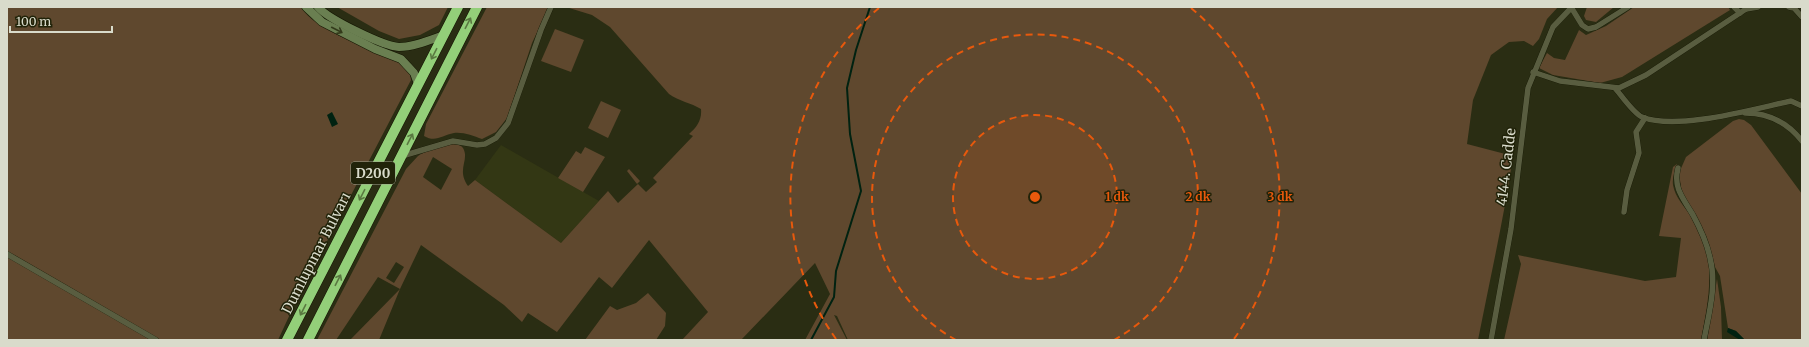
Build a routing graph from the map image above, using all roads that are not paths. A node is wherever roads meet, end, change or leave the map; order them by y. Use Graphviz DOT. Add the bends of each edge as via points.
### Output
graph roads {
  1 [pos="306,7"];
  2 [pos="318,7"];
  3 [pos="458,7"];
  4 [pos="477,7"];
  5 [pos="551,7"];
  6 [pos="1572,7"];
  7 [pos="1628,7"];
  8 [pos="1734,7"];
  9 [pos="1758,7"];
  10 [pos="1789,7"];
  11 [pos="1745,10"];
  12 [pos="1802,17"];
  13 [pos="444,35"];
  14 [pos="1533,72"];
  15 [pos="418,84"];
  16 [pos="1615,88"];
  17 [pos="1802,106"];
  18 [pos="1735,113"];
  19 [pos="1645,118"];
  20 [pos="1802,141"];
  21 [pos="401,156"];
  22 [pos="1678,168"];
  23 [pos="1624,212"];
  24 [pos="7,254"];
  25 [pos="156,340"];
  26 [pos="287,340"];
  27 [pos="308,340"];
  28 [pos="1491,340"];
  29 [pos="1704,340"];
  1 -- 15 [label="main road, one-way" via="322,22 401,59 414,73"];
  2 -- 13 [label="main road" via="329,16 390,45 411,45"];
  3 -- 13 [label="highway, Dumlupınar Bulvarı / D200"];
  21 -- 4 [label="highway, D200, one-way"];
  5 -- 21 [label="street" via="508,122 496,138 477,145 453,141"];
  6 -- 7 [label="street" via="1582,25 1588,29 1596,27"];
  6 -- 14 [label="street, 4144. Cadde" via="1553,27"];
  8 -- 11 [label="street"];
  9 -- 11 [label="street"];
  10 -- 12 [label="street" via="1794,8"];
  11 -- 16 [label="street" via="1646,75"];
  13 -- 15 [label="highway, Dumlupınar Bulvarı / D200, one-way"];
  14 -- 16 [label="street" via="1560,81"];
  14 -- 28 [label="street, 4144. Cadde" via="1528,88 1511,229"];
  15 -- 26 [label="highway, Dumlupınar Bulvarı / D200, one-way"];
  16 -- 19 [label="street" via="1640,117"];
  17 -- 18 [label="street" via="1791,101"];
  18 -- 19 [label="street" via="1675,122"];
  18 -- 20 [label="street" via="1760,113 1780,121"];
  19 -- 23 [label="street" via="1636,132 1639,153 1627,190"];
  27 -- 21 [label="highway, D200, one-way"];
  22 -- 29 [label="street" via="1675,177 1677,187 1700,230 1710,257 1713,275"];
  24 -- 25 [label="street"];
}
